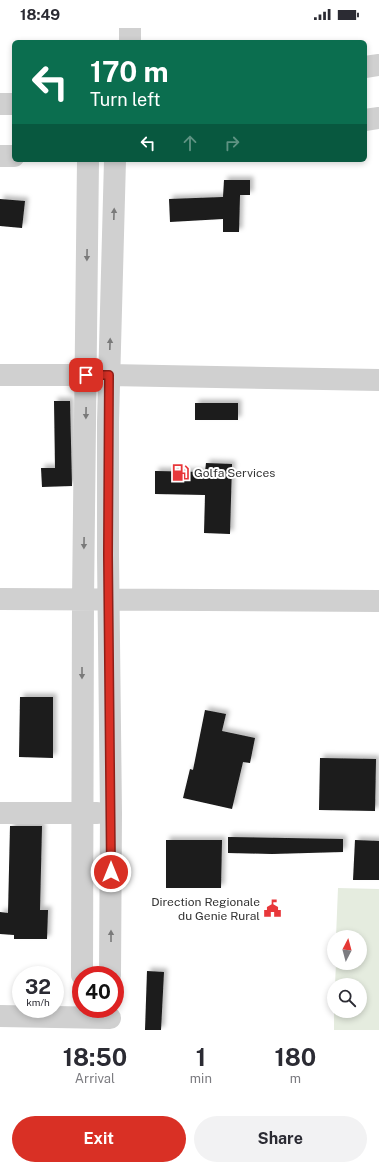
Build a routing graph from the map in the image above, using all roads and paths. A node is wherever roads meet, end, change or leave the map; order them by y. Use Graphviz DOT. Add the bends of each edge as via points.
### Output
graph roads {
  1 [pos="130,28"];
  2 [pos="130,40"];
  3 [pos="379,65"];
  4 [pos="367,66"];
  5 [pos="0,104"];
  6 [pos="12,104"];
  7 [pos="379,118"];
  8 [pos="367,120"];
  9 [pos="0,156"];
  10 [pos="12,156"];
  11 [pos="88,162"];
  12 [pos="115,162"];
  13 [pos="0,375"];
  14 [pos="86,375"];
  15 [pos="109,375"];
  16 [pos="379,380"];
  17 [pos="0,599"];
  18 [pos="83,600"];
  19 [pos="109,600"];
  20 [pos="379,601"];
  21 [pos="0,813"];
  22 [pos="111,813"];
  23 [pos="82,814"];
  24 [pos="82,966"];
  25 [pos="110,966"];
  26 [pos="0,1016"];
  27 [pos="82,1019"];
  28 [pos="110,1019"];
  1 -- 2 [label="street"];
  3 -- 4 [label="street"];
  5 -- 6 [label="street"];
  7 -- 8 [label="street"];
  9 -- 10 [label="street"];
  11 -- 14 [label="street, one-way"];
  15 -- 12 [label="street, one-way"];
  13 -- 14 [label="street"];
  14 -- 15 [label="street"];
  14 -- 18 [label="street, one-way"];
  15 -- 16 [label="street"];
  15 -- 19 [label="street"];
  17 -- 18 [label="street"];
  18 -- 19 [label="street"];
  18 -- 23 [label="street, one-way"];
  19 -- 20 [label="street"];
  19 -- 22 [label="street"];
  21 -- 23 [label="street"];
  22 -- 23 [label="street"];
  25 -- 22 [label="street, one-way"];
  23 -- 24 [label="street"];
  26 -- 27 [label="street"];
  27 -- 28 [label="street"];
}
